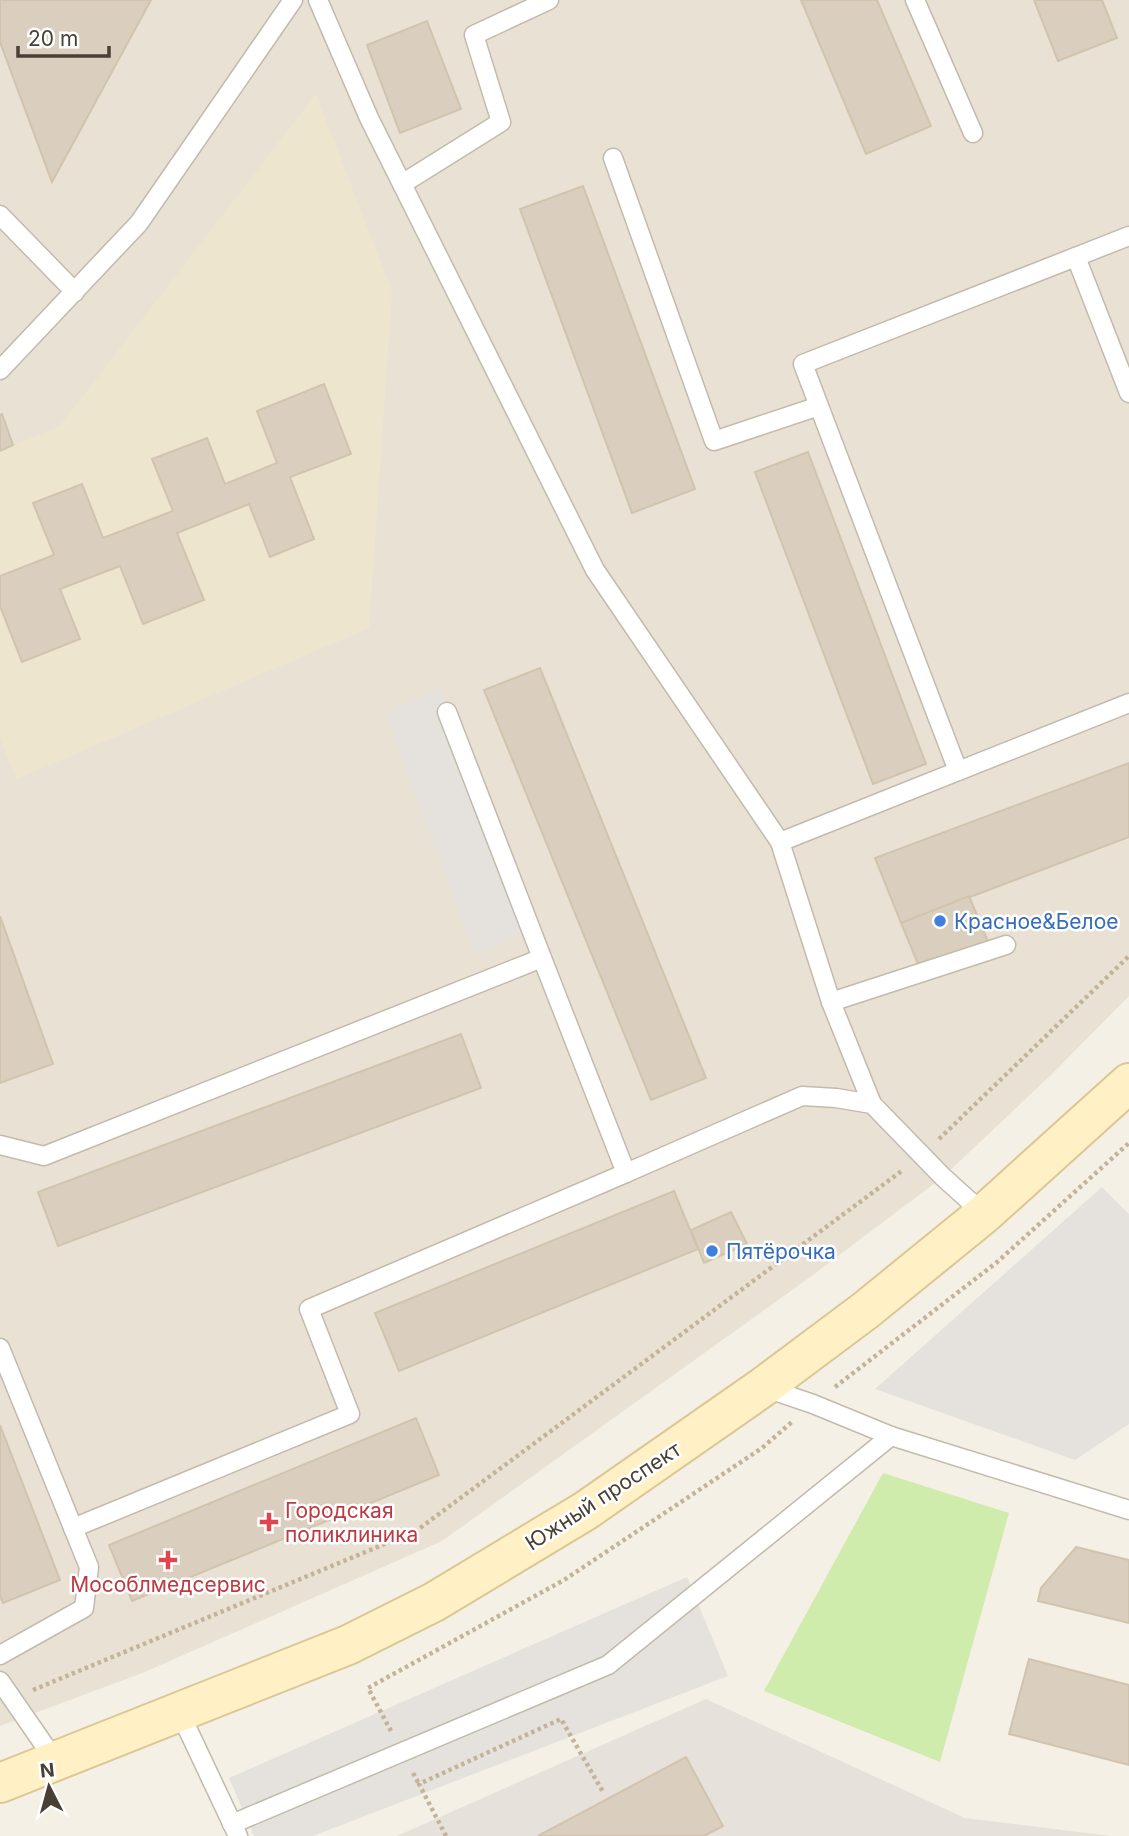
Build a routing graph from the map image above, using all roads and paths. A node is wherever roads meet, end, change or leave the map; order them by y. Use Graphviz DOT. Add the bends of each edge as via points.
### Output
graph roads {
  1 [pos="293,0"];
  2 [pos="318,0"];
  3 [pos="549,0"];
  4 [pos="915,0"];
  5 [pos="973,133"];
  6 [pos="613,158"];
  7 [pos="402,184"];
  8 [pos="0,215"];
  9 [pos="1129,236"];
  10 [pos="1076,257"];
  11 [pos="75,292"];
  12 [pos="0,370"];
  13 [pos="1129,393"];
  14 [pos="819,406"];
  15 [pos="1129,703"];
  16 [pos="447,712"];
  17 [pos="958,771"];
  18 [pos="780,842"];
  19 [pos="1006,945"];
  20 [pos="1129,956"];
  21 [pos="542,958"];
  22 [pos="831,1002"];
  23 [pos="1129,1083"];
  24 [pos="872,1104"];
  25 [pos="1129,1143"];
  26 [pos="0,1144"];
  27 [pos="922,1156"];
  28 [pos="626,1172"];
  29 [pos="984,1214"];
  30 [pos="0,1348"];
  31 [pos="763,1387"];
  32 [pos="813,1404"];
  33 [pos="891,1436"];
  34 [pos="1129,1510"];
  35 [pos="73,1528"];
  36 [pos="0,1656"];
  37 [pos="0,1681"];
  38 [pos="12,1698"];
  39 [pos="180,1713"];
  40 [pos="402,1752"];
  41 [pos="56,1762"];
  42 [pos="0,1783"];
  43 [pos="419,1784"];
  44 [pos="603,1791"];
  45 [pos="235,1830"];
  46 [pos="446,1836"];
  1 -- 11 [label="lane" via="139,223"];
  2 -- 7 [label="lane"];
  3 -- 7 [label="lane" via="474,35 501,122"];
  4 -- 5 [label="lane"];
  6 -- 14 [label="lane" via="714,441"];
  7 -- 18 [label="lane" via="595,570"];
  8 -- 11 [label="lane"];
  9 -- 10 [label="lane"];
  10 -- 13 [label="lane"];
  10 -- 14 [label="lane" via="803,364"];
  11 -- 12 [label="lane"];
  14 -- 17 [label="lane"];
  15 -- 17 [label="lane"];
  16 -- 21 [label="lane"];
  17 -- 18 [label="lane"];
  18 -- 22 [label="lane"];
  19 -- 22 [label="lane"];
  20 -- 27 [label="path"];
  21 -- 26 [label="lane" via="44,1156"];
  21 -- 28 [label="lane"];
  22 -- 24 [label="lane"];
  23 -- 29 [label="main road, Южный проспект"];
  24 -- 27 [label="lane"];
  24 -- 28 [label="lane" via="802,1096"];
  25 -- 32 [label="path" via="996,1264"];
  27 -- 29 [label="lane"];
  27 -- 38 [label="path" via="416,1531"];
  28 -- 35 [label="lane" via="309,1309 350,1413"];
  29 -- 31 [label="main road, Южный проспект"];
  30 -- 35 [label="lane"];
  31 -- 32 [label="lane"];
  31 -- 39 [label="main road, Южный проспект" via="585,1511 434,1602 348,1645"];
  32 -- 33 [label="lane"];
  32 -- 40 [label="path" via="762,1448 564,1580 368,1688"];
  33 -- 34 [label="lane"];
  33 -- 40 [label="lane" via="608,1665"];
  35 -- 36 [label="lane" via="89,1567 84,1608"];
  37 -- 38 [label="lane"];
  38 -- 41 [label="lane"];
  39 -- 41 [label="main road, Южный проспект"];
  39 -- 45 [label="lane"];
  40 -- 43 [label="path"];
  40 -- 45 [label="lane"];
  41 -- 42 [label="main road, Южный проспект"];
  43 -- 44 [label="path" via="561,1719"];
  43 -- 46 [label="path"];
}
